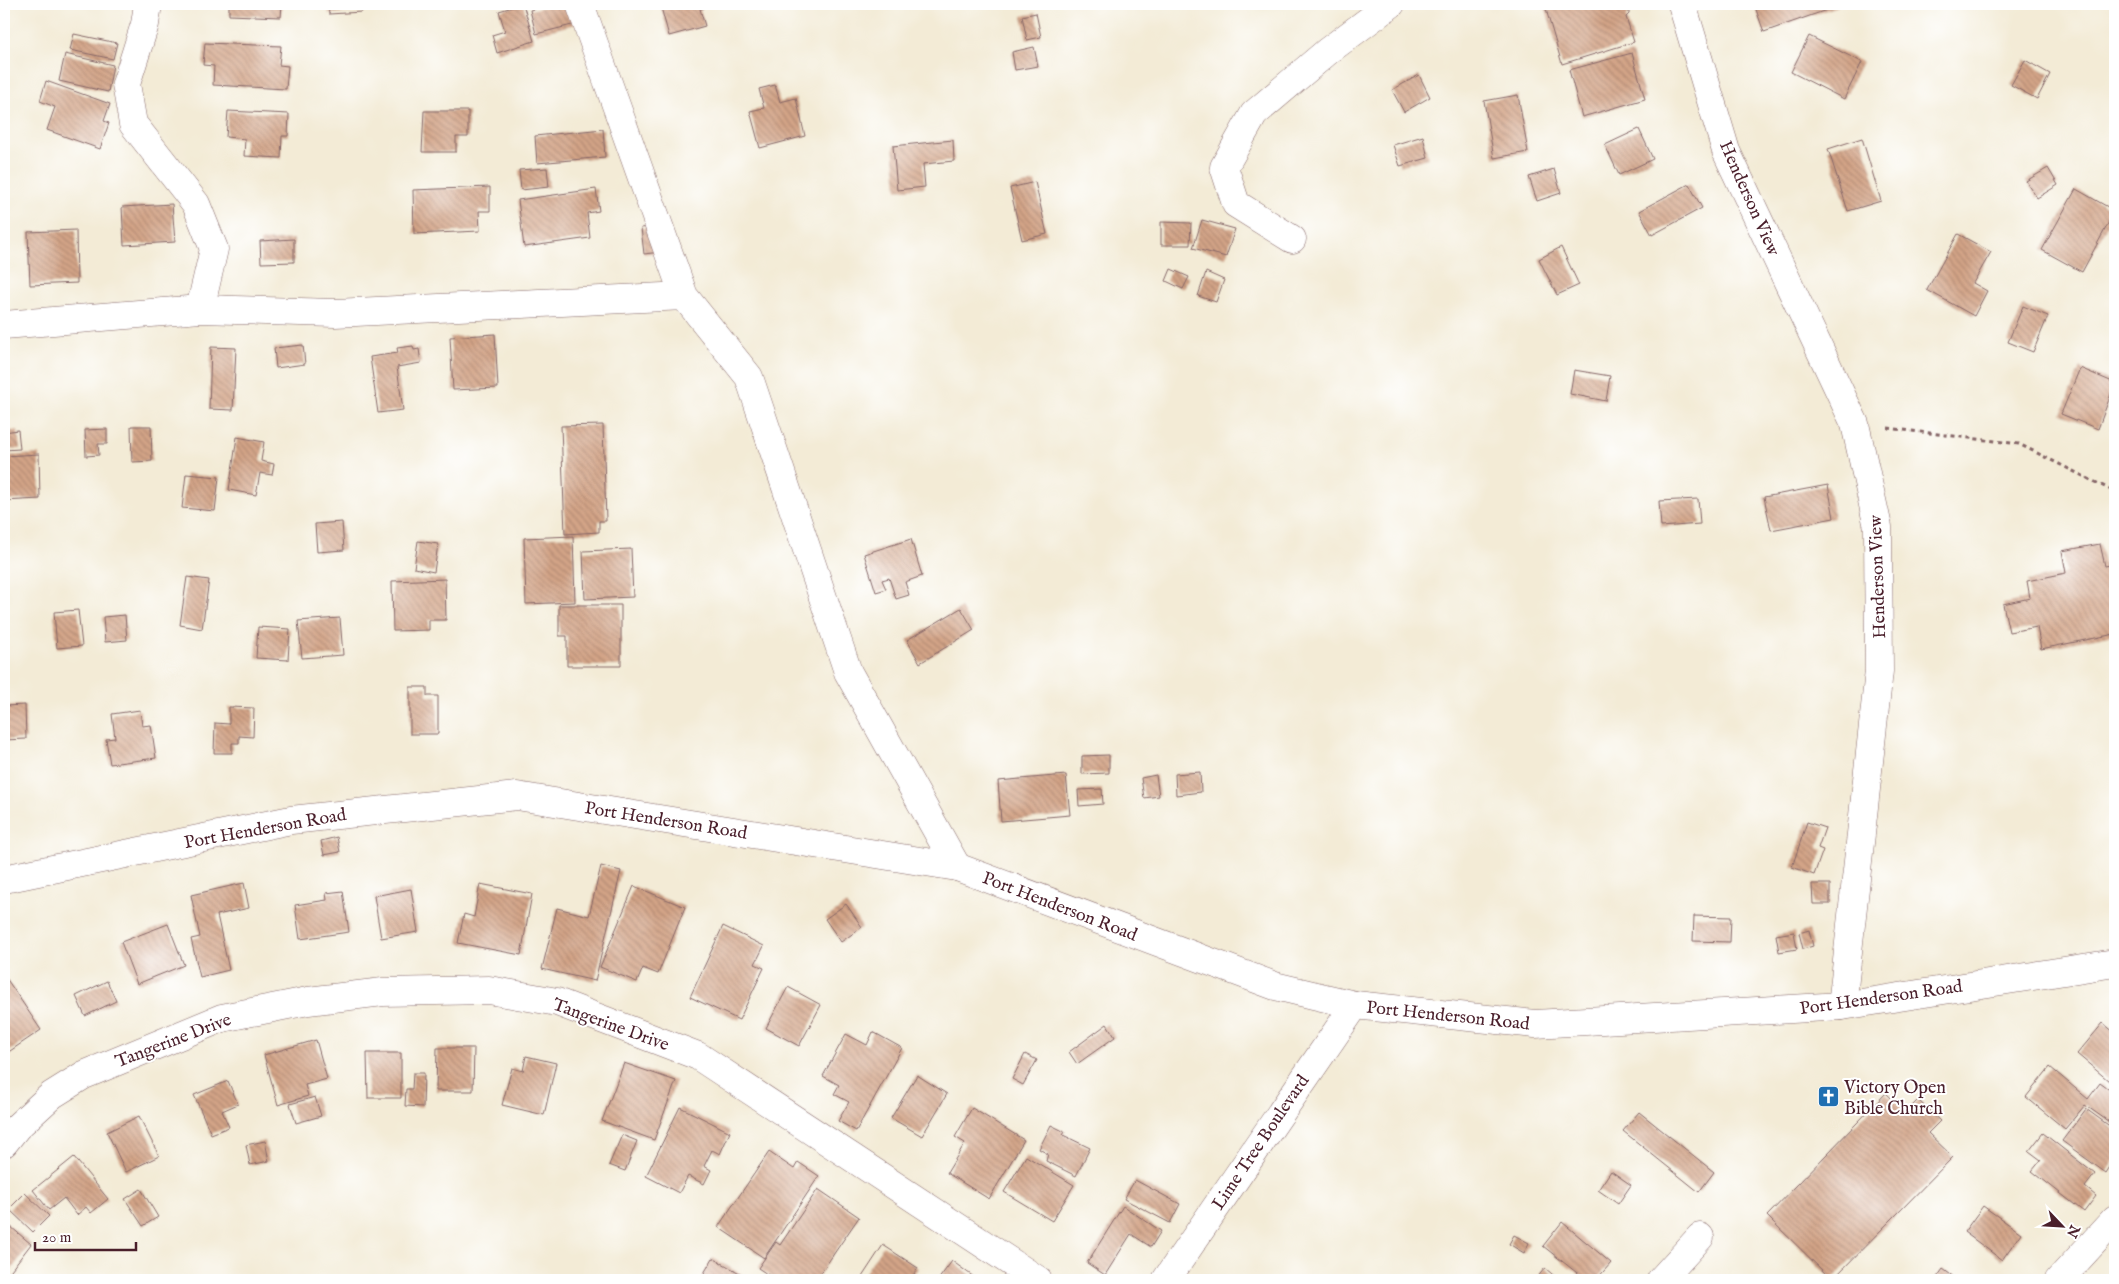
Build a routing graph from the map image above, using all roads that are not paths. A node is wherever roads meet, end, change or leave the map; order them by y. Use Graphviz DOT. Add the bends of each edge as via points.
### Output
graph roads {
  1 [pos="148,4"];
  2 [pos="580,4"];
  3 [pos="1391,4"];
  4 [pos="1682,4"];
  5 [pos="1292,239"];
  6 [pos="684,296"];
  7 [pos="200,309"];
  8 [pos="4,325"];
  9 [pos="957,867"];
  10 [pos="4,879"];
  11 [pos="2115,963"];
  12 [pos="1355,1005"];
  13 [pos="1842,1006"];
  14 [pos="4,1143"];
  15 [pos="2115,1219"];
  16 [pos="1700,1237"];
  17 [pos="1038,1280"];
  18 [pos="1166,1280"];
  19 [pos="1661,1280"];
  20 [pos="2059,1280"];
  1 -- 7 [label="street" via="126,84 133,124 196,204 214,249"];
  2 -- 6 [label="street"];
  3 -- 5 [label="street" via="1328,51 1254,114 1224,166 1236,204"];
  4 -- 13 [label="street, Henderson View" via="1726,151 1855,424 1878,527 1880,671"];
  6 -- 7 [label="street" via="335,313"];
  6 -- 9 [label="street" via="750,377 848,672"];
  7 -- 8 [label="street"];
  9 -- 10 [label="street, Port Henderson Road" via="517,796 291,820"];
  9 -- 12 [label="street, Port Henderson Road" via="1275,986"];
  11 -- 13 [label="street, Port Henderson Road"];
  12 -- 13 [label="street, Port Henderson Road" via="1535,1024"];
  12 -- 18 [label="street, Lime Tree Boulevard"];
  14 -- 17 [label="street, Tangerine Drive" via="52,1095 84,1075 222,1018 308,1001 383,992 489,990 557,1002 698,1056"];
  15 -- 20 [label="street"];
  16 -- 19 [label="street"];
}
